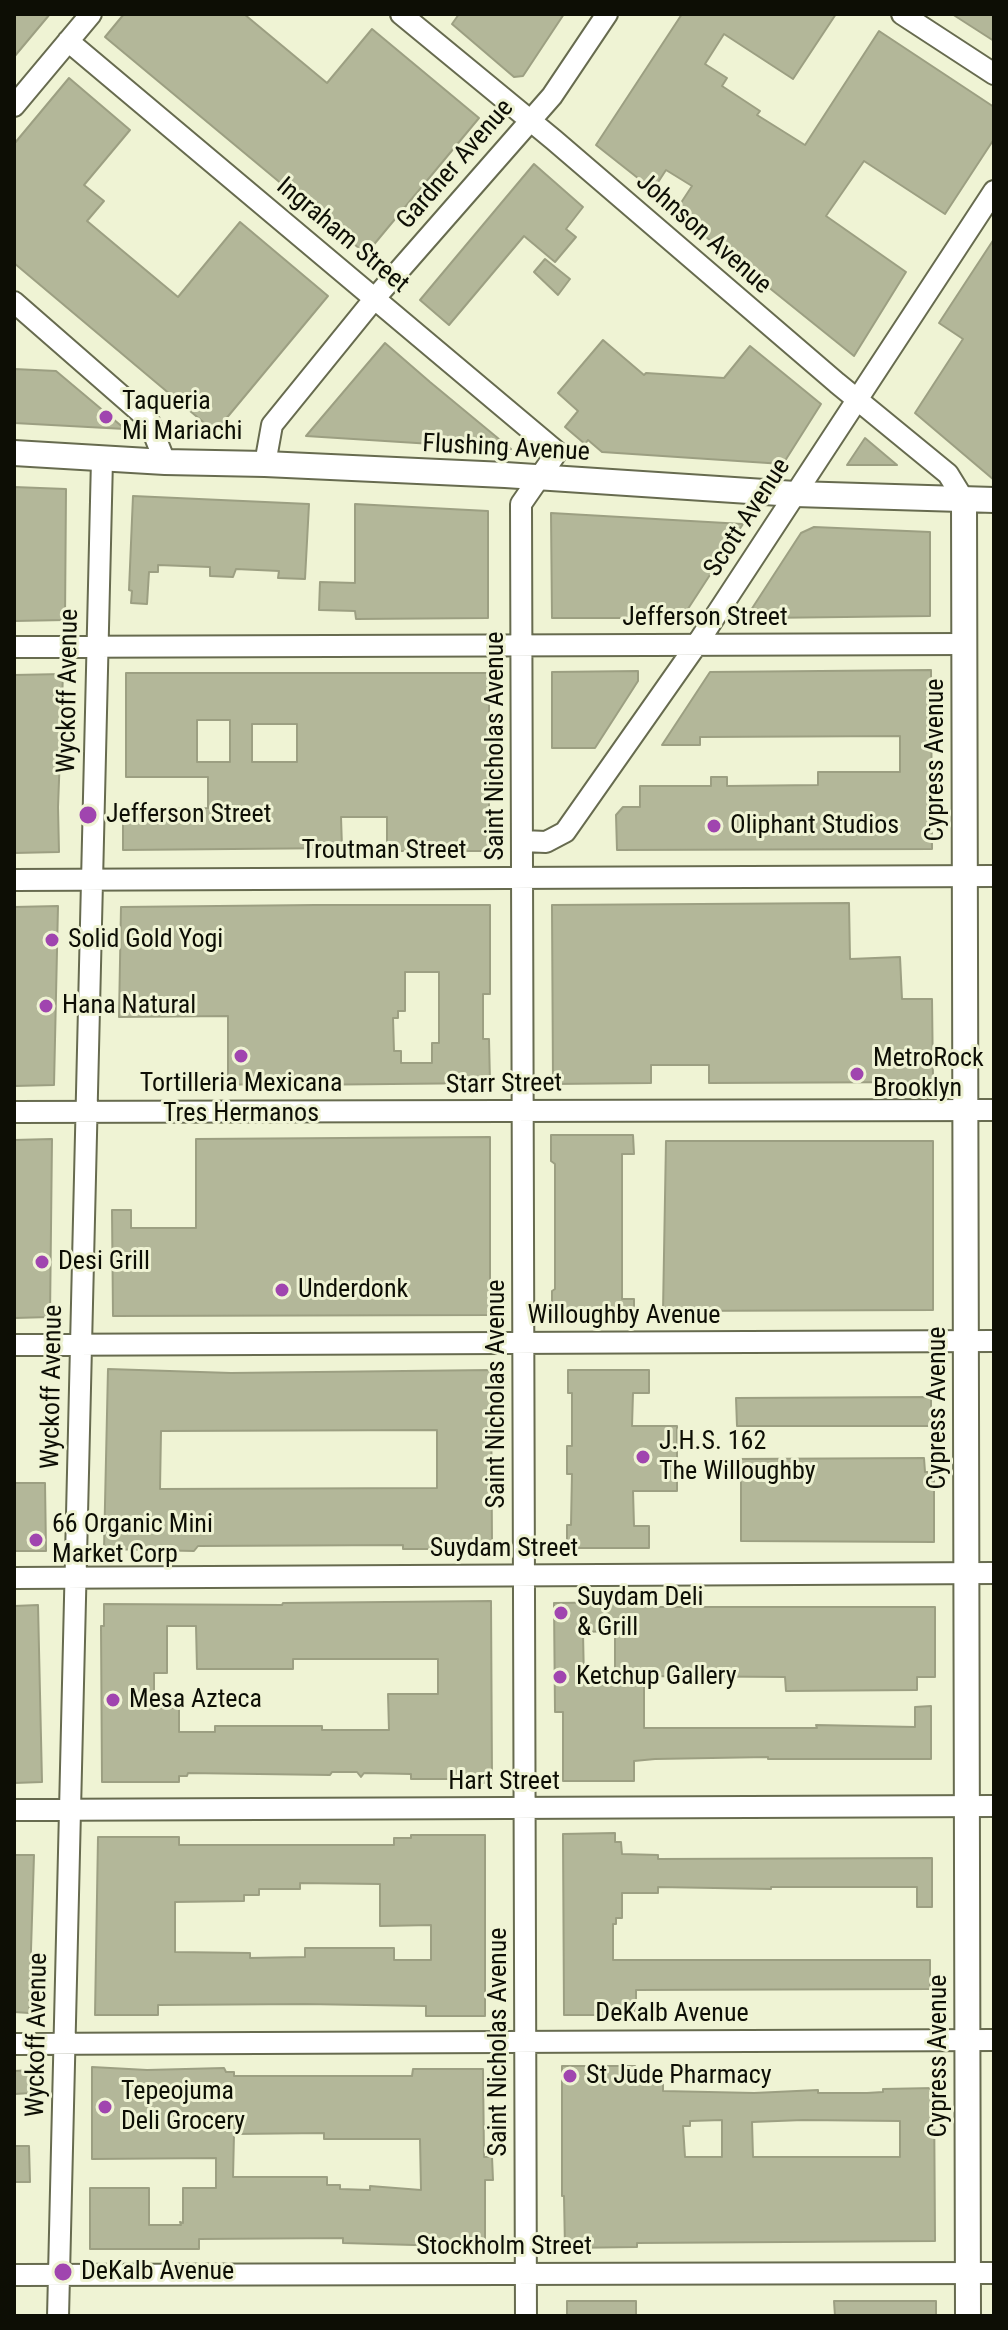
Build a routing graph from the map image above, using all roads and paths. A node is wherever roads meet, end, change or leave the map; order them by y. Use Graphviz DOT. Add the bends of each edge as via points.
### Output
graph roads {
  1 [pos="91,14"];
  2 [pos="401,14"];
  3 [pos="607,14"];
  4 [pos="902,14"];
  5 [pos="68,41"];
  6 [pos="994,74"];
  7 [pos="14,106"];
  8 [pos="528,121"];
  9 [pos="994,191"];
  10 [pos="375,298"];
  11 [pos="14,302"];
  12 [pos="857,400"];
  13 [pos="14,453"];
  14 [pos="102,459"];
  15 [pos="165,462"];
  16 [pos="265,464"];
  17 [pos="539,478"];
  18 [pos="795,494"];
  19 [pos="964,500"];
  20 [pos="994,500"];
  21 [pos="522,644"];
  22 [pos="697,644"];
  23 [pos="964,644"];
  24 [pos="96,645"];
  25 [pos="14,647"];
  26 [pos="522,841"];
  27 [pos="964,876"];
  28 [pos="994,876"];
  29 [pos="522,877"];
  30 [pos="91,878"];
  31 [pos="14,880"];
  32 [pos="523,1110"];
  33 [pos="965,1110"];
  34 [pos="994,1110"];
  35 [pos="86,1111"];
  36 [pos="14,1112"];
  37 [pos="966,1341"];
  38 [pos="994,1341"];
  39 [pos="523,1342"];
  40 [pos="80,1344"];
  41 [pos="14,1345"];
  42 [pos="966,1572"];
  43 [pos="994,1573"];
  44 [pos="523,1575"];
  45 [pos="74,1577"];
  46 [pos="14,1578"];
  47 [pos="966,1806"];
  48 [pos="994,1806"];
  49 [pos="524,1808"];
  50 [pos="69,1809"];
  51 [pos="14,1810"];
  52 [pos="525,2040"];
  53 [pos="967,2040"];
  54 [pos="994,2040"];
  55 [pos="64,2042"];
  56 [pos="14,2044"];
  57 [pos="526,2273"];
  58 [pos="968,2273"];
  59 [pos="994,2273"];
  60 [pos="14,2275"];
  61 [pos="59,2275"];
  62 [pos="58,2316"];
  63 [pos="526,2316"];
  64 [pos="968,2316"];
  1 -- 5 [label="street"];
  2 -- 8 [label="street, Johnson Avenue"];
  3 -- 8 [label="street, Gardner Avenue" via="552,96"];
  4 -- 6 [label="street"];
  5 -- 7 [label="street"];
  5 -- 10 [label="street, Ingraham Street"];
  8 -- 10 [label="street, Gardner Avenue"];
  8 -- 12 [label="street, Johnson Avenue"];
  9 -- 12 [label="street, Scott Avenue"];
  10 -- 16 [label="street, Gardner Avenue" via="272,425"];
  10 -- 17 [label="street, Ingraham Street" via="557,452"];
  11 -- 15 [label="street" via="148,419"];
  12 -- 18 [label="street, Scott Avenue"];
  12 -- 19 [label="street, Johnson Avenue" via="948,474"];
  13 -- 14 [label="main road, Flushing Avenue"];
  14 -- 15 [label="main road, Flushing Avenue"];
  14 -- 24 [label="street, Wyckoff Avenue"];
  15 -- 16 [label="main road, Flushing Avenue"];
  16 -- 17 [label="main road, Flushing Avenue"];
  17 -- 18 [label="main road, Flushing Avenue"];
  17 -- 21 [label="street, Saint Nicholas Avenue" via="521,504"];
  18 -- 19 [label="main road, Flushing Avenue"];
  18 -- 22 [label="street, Scott Avenue"];
  19 -- 20 [label="main road, Flushing Avenue"];
  19 -- 23 [label="main road, Cypress Avenue"];
  21 -- 22 [label="street, Jefferson Street"];
  21 -- 24 [label="street, Jefferson Street"];
  21 -- 26 [label="street, Saint Nicholas Avenue"];
  22 -- 23 [label="street, Jefferson Street"];
  22 -- 26 [label="street, Scott Avenue" via="565,832 546,842"];
  23 -- 27 [label="main road, Cypress Avenue"];
  24 -- 25 [label="street, Jefferson Street"];
  24 -- 30 [label="street, Wyckoff Avenue"];
  26 -- 29 [label="street, Saint Nicholas Avenue"];
  27 -- 28 [label="street, Troutman Street"];
  27 -- 29 [label="street, Troutman Street"];
  27 -- 33 [label="main road, Cypress Avenue"];
  29 -- 30 [label="street, Troutman Street"];
  29 -- 32 [label="street, Saint Nicholas Avenue"];
  30 -- 31 [label="street, Troutman Street"];
  30 -- 35 [label="street, Wyckoff Avenue"];
  32 -- 33 [label="street, Starr Street"];
  32 -- 35 [label="street, Starr Street"];
  32 -- 39 [label="street, Saint Nicholas Avenue"];
  33 -- 34 [label="street, Starr Street"];
  33 -- 37 [label="main road, Cypress Avenue"];
  35 -- 36 [label="street, Starr Street"];
  35 -- 40 [label="street, Wyckoff Avenue"];
  37 -- 38 [label="street, Willoughby Avenue"];
  37 -- 39 [label="street, Willoughby Avenue"];
  37 -- 42 [label="main road, Cypress Avenue"];
  39 -- 40 [label="street, Willoughby Avenue"];
  39 -- 44 [label="street, Saint Nicholas Avenue"];
  40 -- 41 [label="street, Willoughby Avenue"];
  40 -- 45 [label="street, Wyckoff Avenue"];
  42 -- 43 [label="street, Suydam Street"];
  42 -- 44 [label="street, Suydam Street"];
  42 -- 47 [label="main road, Cypress Avenue"];
  44 -- 45 [label="street, Suydam Street"];
  44 -- 49 [label="street, Saint Nicholas Avenue"];
  45 -- 46 [label="street, Suydam Street"];
  45 -- 50 [label="street, Wyckoff Avenue"];
  47 -- 48 [label="street, Hart Street"];
  47 -- 49 [label="street, Hart Street"];
  47 -- 53 [label="main road, Cypress Avenue"];
  49 -- 50 [label="street, Hart Street"];
  49 -- 52 [label="street, Saint Nicholas Avenue"];
  50 -- 51 [label="street, Hart Street"];
  50 -- 55 [label="street, Wyckoff Avenue"];
  52 -- 53 [label="street, DeKalb Avenue"];
  52 -- 55 [label="street, DeKalb Avenue"];
  52 -- 57 [label="street, Saint Nicholas Avenue"];
  53 -- 54 [label="street, DeKalb Avenue"];
  53 -- 58 [label="main road, Cypress Avenue"];
  55 -- 56 [label="street, DeKalb Avenue"];
  55 -- 61 [label="street, Wyckoff Avenue"];
  57 -- 58 [label="street, Stockholm Street"];
  57 -- 61 [label="street, Stockholm Street"];
  57 -- 63 [label="street, Saint Nicholas Avenue"];
  58 -- 59 [label="street, Stockholm Street"];
  58 -- 64 [label="main road, Cypress Avenue"];
  60 -- 61 [label="street, Stockholm Street"];
  61 -- 62 [label="street, Wyckoff Avenue"];
}
